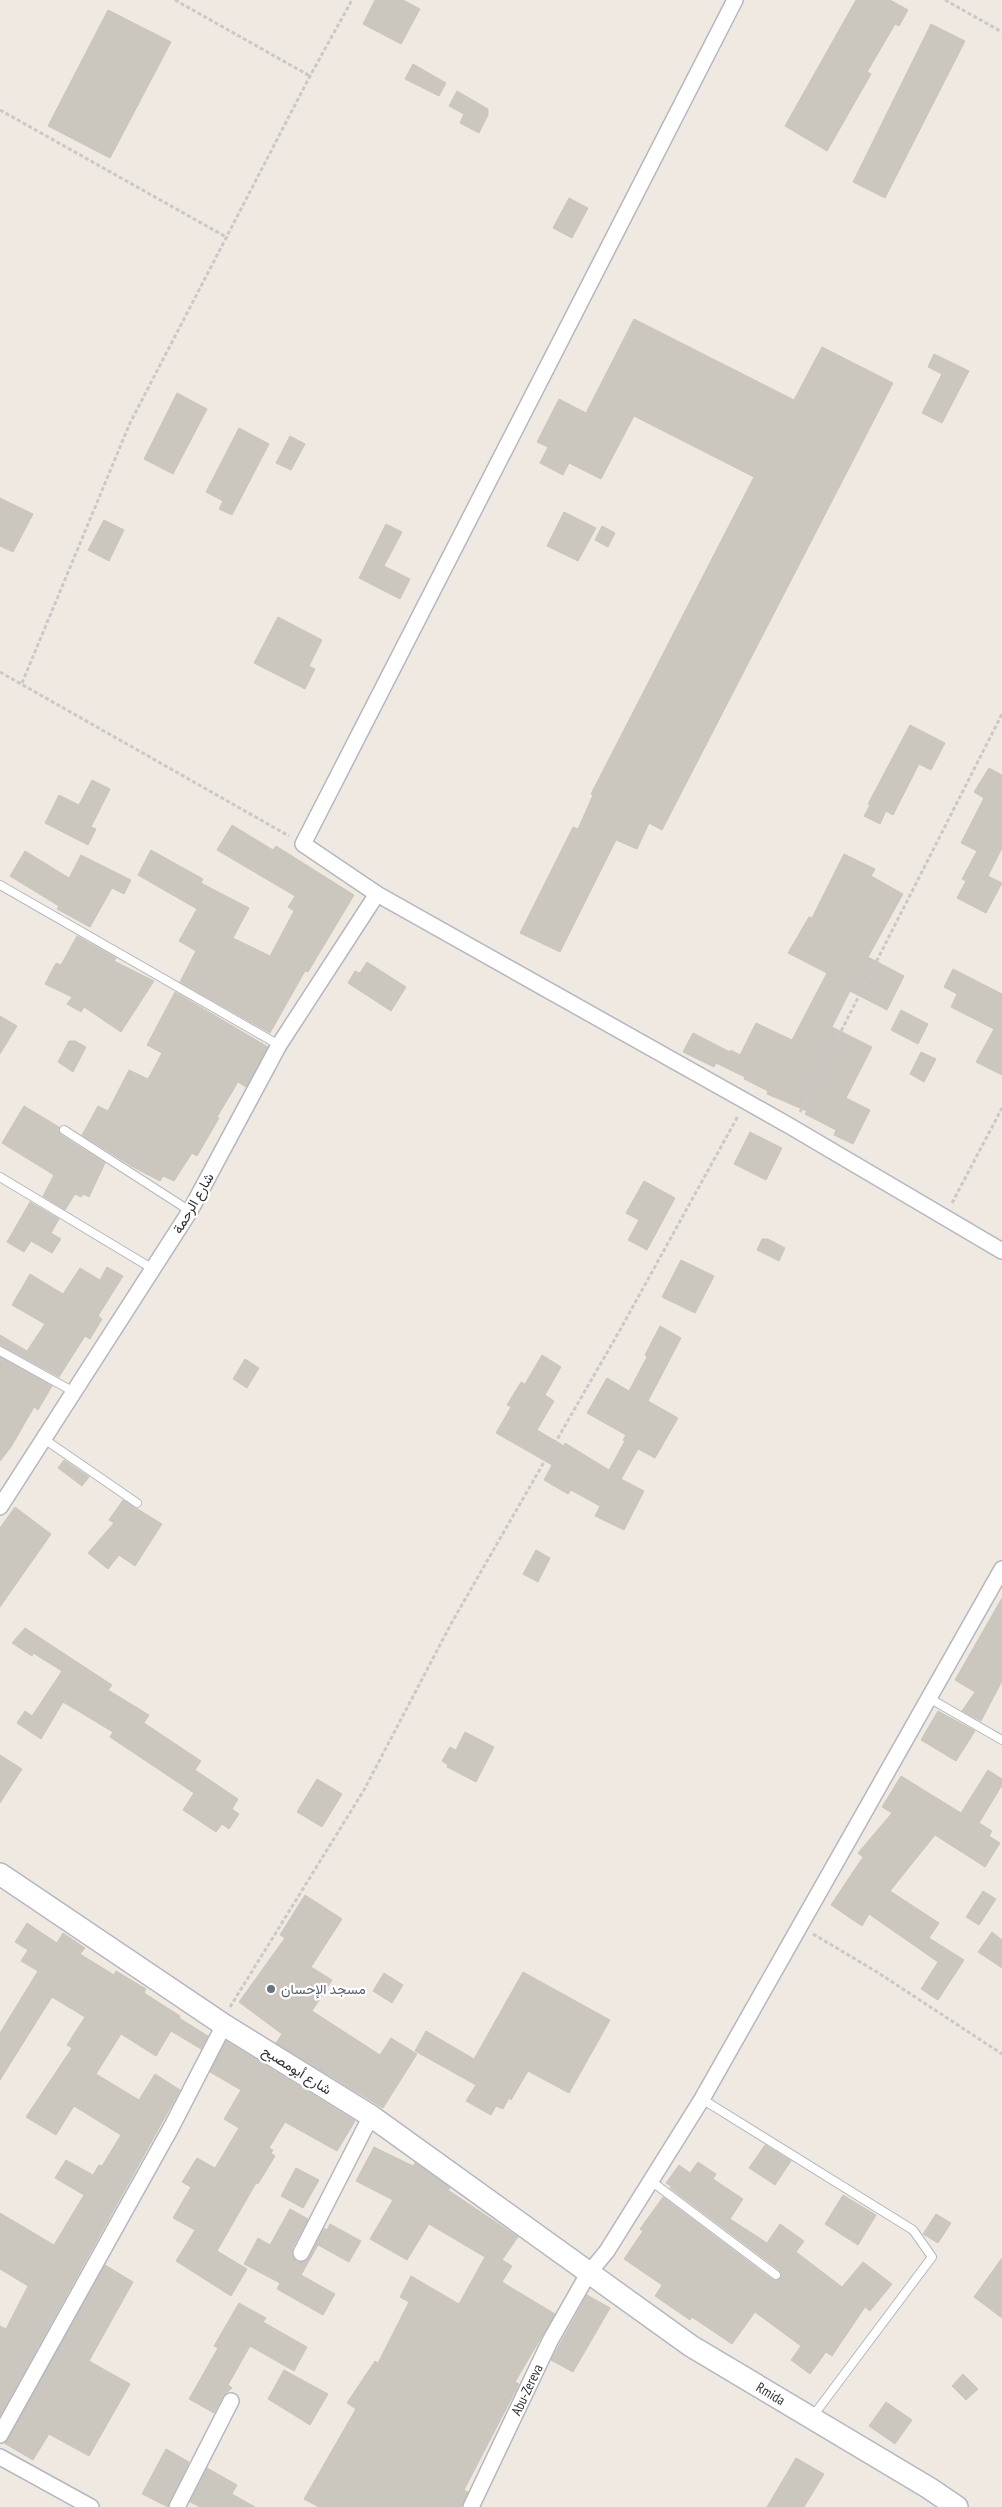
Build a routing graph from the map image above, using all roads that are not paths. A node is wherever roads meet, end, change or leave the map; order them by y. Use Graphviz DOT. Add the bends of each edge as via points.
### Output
graph roads {
  1 [pos="735,0"];
  2 [pos="0,885"];
  3 [pos="377,894"];
  4 [pos="280,1045"];
  5 [pos="64,1130"];
  6 [pos="0,1177"];
  7 [pos="190,1211"];
  8 [pos="1002,1251"];
  9 [pos="153,1269"];
  10 [pos="0,1351"];
  11 [pos="74,1392"];
  12 [pos="44,1439"];
  13 [pos="136,1503"];
  14 [pos="0,1507"];
  15 [pos="1002,1569"];
  16 [pos="929,1698"];
  17 [pos="1002,1740"];
  18 [pos="0,1874"];
  19 [pos="224,2024"];
  20 [pos="702,2100"];
  21 [pos="371,2116"];
  22 [pos="651,2181"];
  23 [pos="301,2253"];
  24 [pos="588,2274"];
  25 [pos="776,2275"];
  26 [pos="231,2401"];
  27 [pos="811,2420"];
  28 [pos="0,2435"];
  29 [pos="0,2457"];
  30 [pos="91,2507"];
  31 [pos="177,2507"];
  32 [pos="471,2507"];
  33 [pos="957,2507"];
  1 -- 3 [label="street" via="303,844"];
  2 -- 4 [label="lane"];
  3 -- 4 [label="street, شارع الرحمة"];
  3 -- 8 [label="street" via="792,1128"];
  4 -- 7 [label="street, شارع الرحمة"];
  5 -- 7 [label="lane"];
  6 -- 9 [label="lane"];
  7 -- 9 [label="street, شارع الرحمة"];
  9 -- 11 [label="street, شارع الرحمة"];
  10 -- 11 [label="lane"];
  11 -- 12 [label="street, شارع الرحمة"];
  12 -- 13 [label="lane"];
  12 -- 14 [label="street, شارع الرحمة"];
  15 -- 16 [label="street, Abu-Zereva"];
  16 -- 17 [label="lane"];
  16 -- 20 [label="street, Abu-Zereva"];
  18 -- 19 [label="street, شارع أبومصبح"];
  19 -- 21 [label="street, شارع أبومصبح"];
  19 -- 28 [label="street" via="172,2126"];
  20 -- 22 [label="street, Abu-Zereva"];
  20 -- 27 [label="lane" via="913,2230 932,2257"];
  21 -- 23 [label="street"];
  21 -- 24 [label="street, شارع أبومصبح"];
  22 -- 24 [label="street, Abu-Zereva" via="607,2251"];
  22 -- 25 [label="lane"];
  24 -- 27 [label="street, Rmida" via="691,2346"];
  24 -- 32 [label="street, Abu-Zereva" via="550,2341"];
  26 -- 31 [label="street"];
  27 -- 33 [label="street, Rmida"];
  29 -- 30 [label="street"];
}
